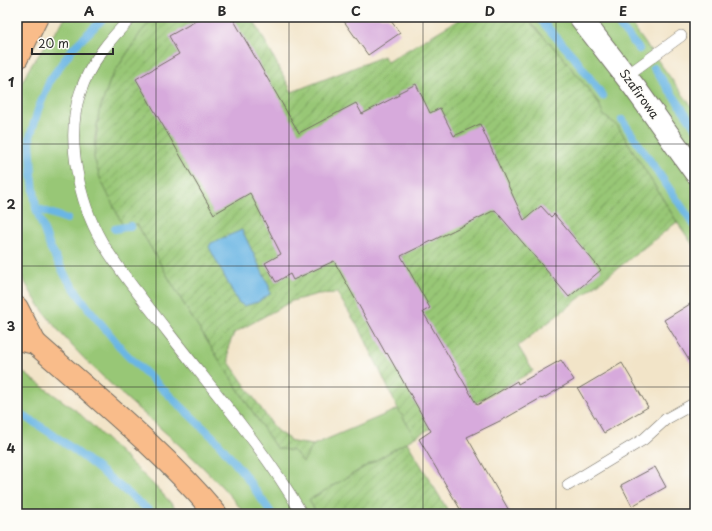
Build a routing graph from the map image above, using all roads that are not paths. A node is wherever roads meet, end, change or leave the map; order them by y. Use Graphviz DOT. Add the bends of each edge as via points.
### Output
graph roads {
  1 [pos="22,17"];
  2 [pos="37,17"];
  3 [pos="132,17"];
  4 [pos="580,17"];
  5 [pos="17,22"];
  6 [pos="681,36"];
  7 [pos="17,58"];
  8 [pos="626,76"];
  9 [pos="695,172"];
  10 [pos="17,308"];
  11 [pos="26,341"];
  12 [pos="695,403"];
  13 [pos="568,485"];
  14 [pos="216,514"];
  15 [pos="302,514"];
  1 -- 5 [label="highway"];
  2 -- 7 [label="highway"];
  3 -- 15 [label="lane" via="99,54 80,93 75,142 81,188 88,215 115,263 266,458"];
  4 -- 8 [label="street, Szafirowa"];
  6 -- 8 [label="lane"];
  8 -- 9 [label="street, Szafirowa"];
  10 -- 11 [label="highway"];
  11 -- 14 [label="highway" via="162,457"];
  12 -- 13 [label="lane" via="666,419 644,439"];
}
